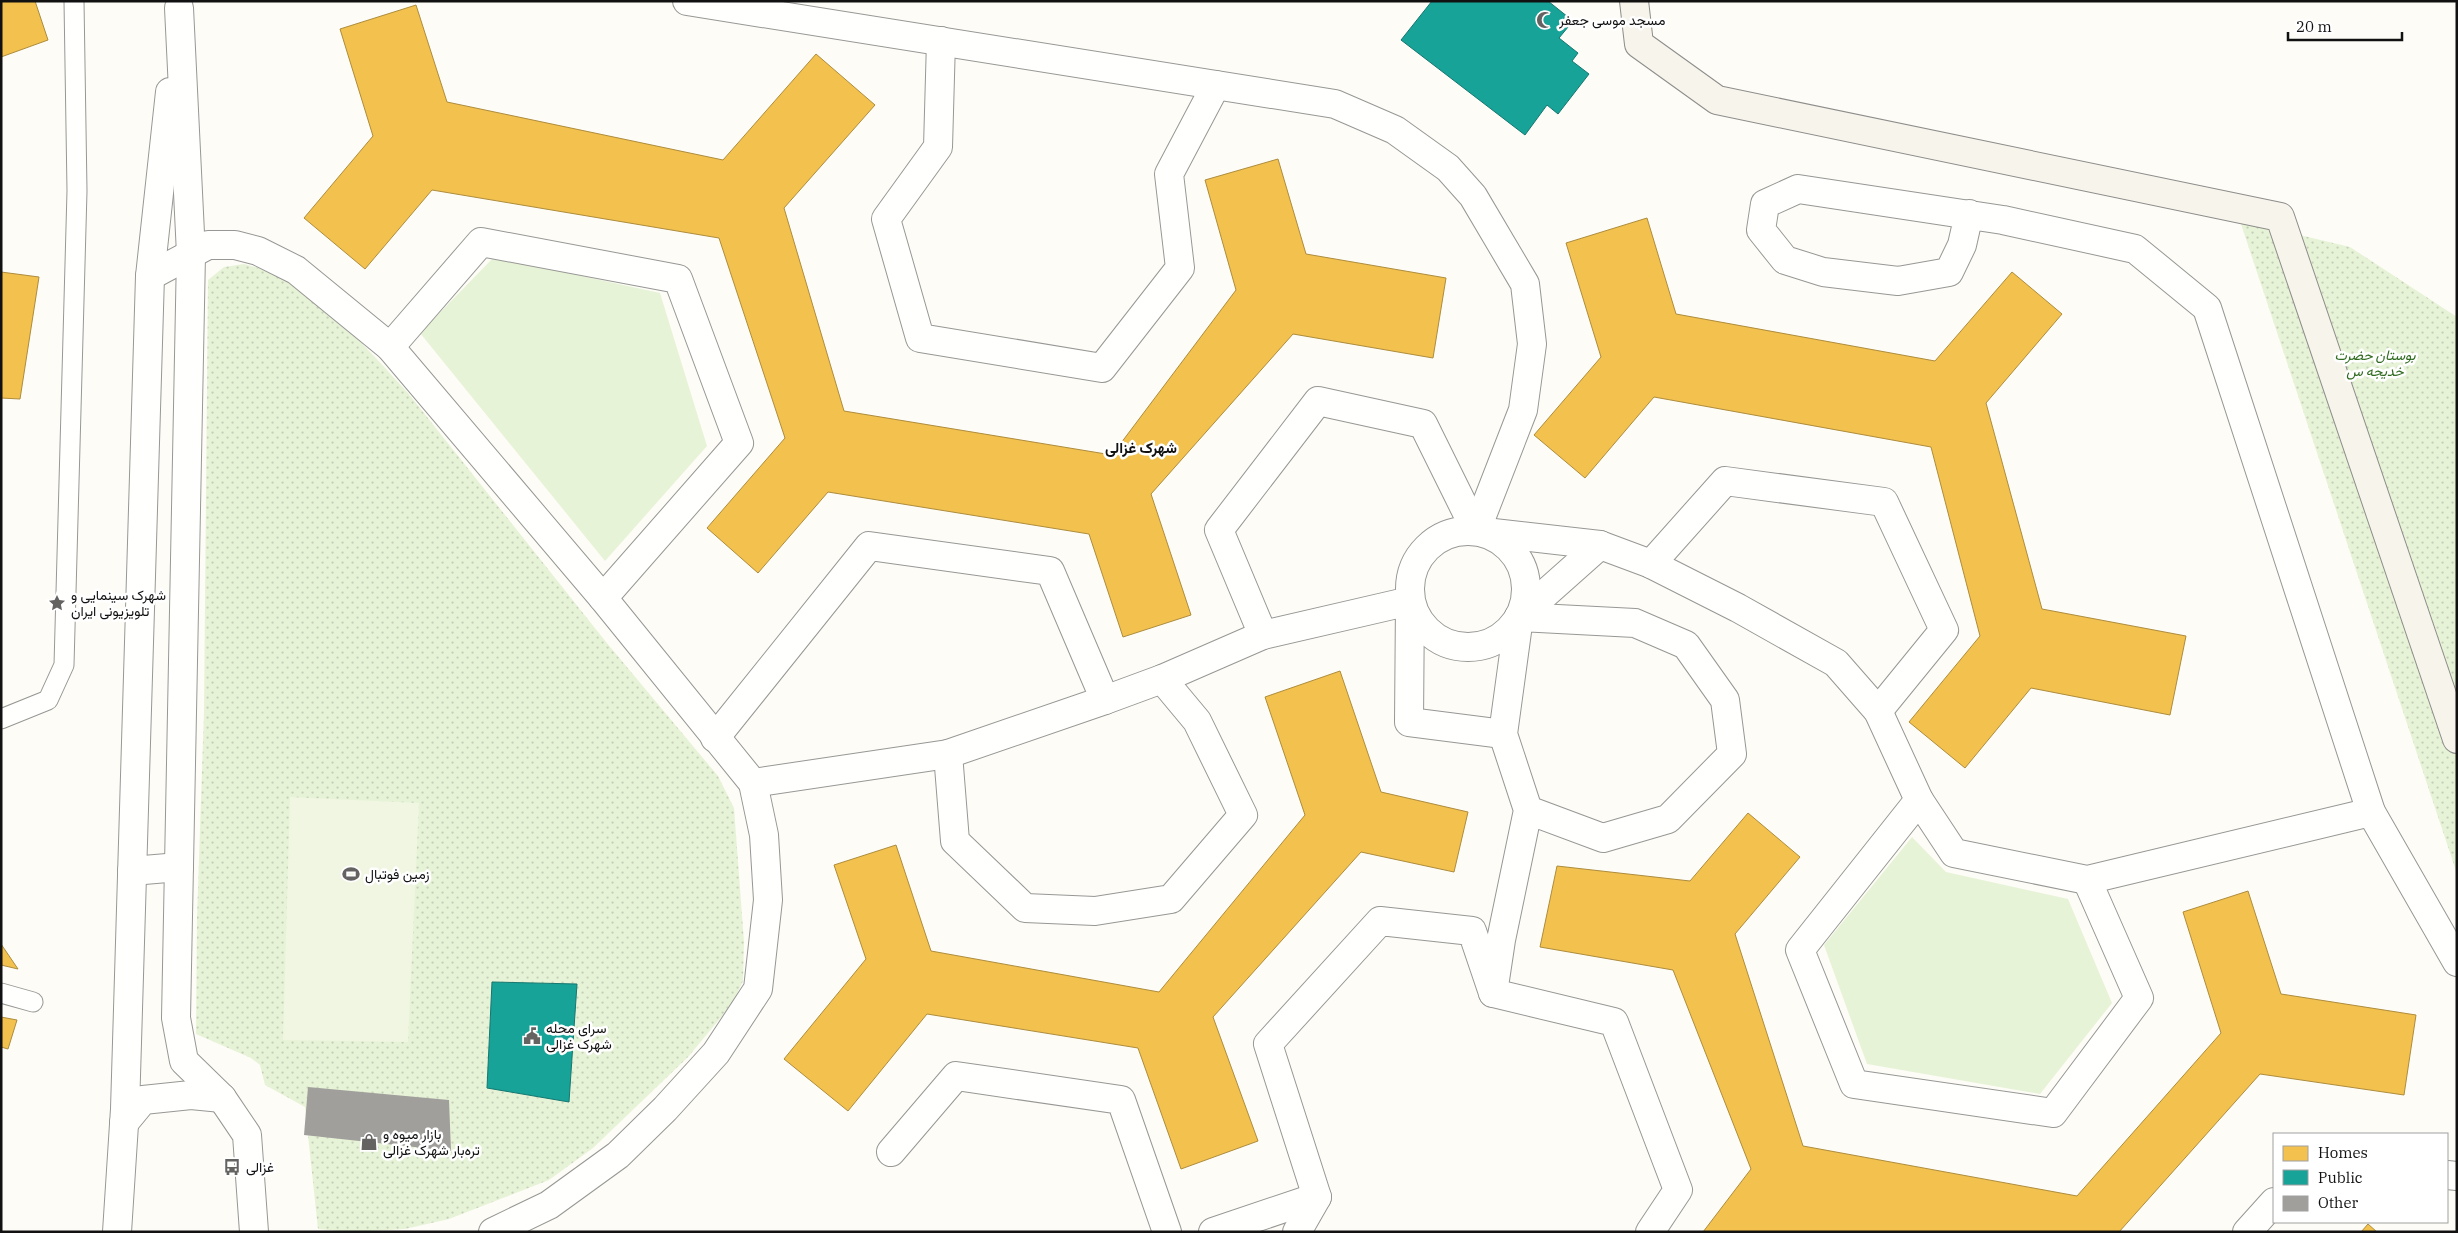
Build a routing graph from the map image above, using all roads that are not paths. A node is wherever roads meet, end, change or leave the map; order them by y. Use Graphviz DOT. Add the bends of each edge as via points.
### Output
graph roads {
  1 [pos="74,1"];
  2 [pos="686,1"];
  3 [pos="1634,1"];
  4 [pos="180,5"];
  5 [pos="941,42"];
  6 [pos="1216,85"];
  7 [pos="1969,214"];
  8 [pos="191,254"];
  9 [pos="150,276"];
  10 [pos="390,347"];
  11 [pos="1476,531"];
  12 [pos="1600,545"];
  13 [pos="1650,564"];
  14 [pos="603,598"];
  15 [pos="1410,601"];
  16 [pos="1519,617"];
  17 [pos="1263,635"];
  18 [pos="1162,678"];
  19 [pos="1105,700"];
  20 [pos="1878,710"];
  21 [pos="1,719"];
  22 [pos="1503,734"];
  23 [pos="715,738"];
  24 [pos="2457,739"];
  25 [pos="948,754"];
  26 [pos="753,783"];
  27 [pos="1919,800"];
  28 [pos="1528,810"];
  29 [pos="2371,812"];
  30 [pos="179,868"];
  31 [pos="132,871"];
  32 [pos="2088,880"];
  33 [pos="2457,962"];
  34 [pos="1,993"];
  35 [pos="1493,993"];
  36 [pos="33,1002"];
  37 [pos="222,1098"];
  38 [pos="124,1123"];
  39 [pos="891,1152"];
  40 [pos="1317,1197"];
  41 [pos="2273,1203"];
  42 [pos="117,1232"];
  43 [pos="254,1232"];
  44 [pos="493,1232"];
  45 [pos="1166,1232"];
  46 [pos="1213,1232"];
  47 [pos="1297,1232"];
  48 [pos="1650,1232"];
  49 [pos="2248,1232"];
  1 -- 21 [label="lane" via="76,201 64,665 48,700"];
  2 -- 5 [label="street"];
  3 -- 24 [label="street" via="1639,44 1717,100 2280,218"];
  4 -- 8 [label="street"];
  4 -- 9 [label="street"];
  5 -- 6 [label="street"];
  5 -- 6 [label="street" via="938,147 886,219 920,338 1102,368 1180,268 1169,174"];
  6 -- 11 [label="street" via="1335,104 1395,130 1448,168 1473,196 1503,244 1525,284 1532,344 1523,410"];
  7 -- 7 [label="street" via="1798,190 1765,204 1761,230 1785,260 1823,272 1898,281 1949,272 1962,245"];
  7 -- 29 [label="street" via="2135,249 2207,308"];
  8 -- 9 [label="street"];
  8 -- 10 [label="street" via="208,245 235,245 258,251 296,270"];
  8 -- 30 [label="street"];
  9 -- 31 [label="street"];
  10 -- 14 [label="street"];
  10 -- 14 [label="street" via="481,242 678,279 739,443"];
  11 -- 12 [label="street"];
  11 -- 15 [label="street" via="1457,531 1424,549 1414,564 1409,582"];
  11 -- 16 [label="street" via="1494,536 1509,547 1520,563 1526,581 1526,600"];
  11 -- 17 [label="street" via="1423,424 1318,401 1219,530"];
  12 -- 13 [label="street"];
  12 -- 16 [label="street"];
  13 -- 20 [label="street" via="1738,608 1836,663"];
  13 -- 20 [label="street" via="1725,481 1884,502 1944,630"];
  14 -- 23 [label="street"];
  15 -- 16 [label="street" via="1418,620 1431,635 1449,645 1469,648 1489,644 1506,634"];
  15 -- 17 [label="street"];
  15 -- 22 [label="street" via="1409,722"];
  16 -- 22 [label="street"];
  16 -- 28 [label="street" via="1635,623 1686,645 1725,700 1732,754 1668,819 1603,838"];
  17 -- 18 [label="street"];
  18 -- 19 [label="street"];
  18 -- 25 [label="street" via="1197,721 1243,815 1171,899 1095,911 1025,908 955,840"];
  19 -- 23 [label="street" via="1050,571 869,546"];
  19 -- 25 [label="street"];
  20 -- 27 [label="street"];
  22 -- 28 [label="street"];
  23 -- 26 [label="street"];
  25 -- 26 [label="street"];
  26 -- 44 [label="street" via="764,836 768,900 758,988 716,1052 618,1155 549,1205"];
  27 -- 32 [label="street" via="1954,853"];
  27 -- 32 [label="street" via="1800,950 1854,1084 2053,1113 2139,998"];
  28 -- 35 [label="street"];
  29 -- 32 [label="street"];
  29 -- 33 [label="street"];
  30 -- 31 [label="street"];
  30 -- 37 [label="street" via="176,1018 184,1061"];
  31 -- 38 [label="street"];
  34 -- 36 [label="lane"];
  35 -- 40 [label="street" via="1472,931 1380,921 1268,1044"];
  35 -- 48 [label="street" via="1614,1022 1678,1190"];
  37 -- 38 [label="street" via="191,1095 143,1100"];
  37 -- 43 [label="street" via="247,1135"];
  38 -- 42 [label="street"];
  39 -- 45 [label="street" via="956,1076 1121,1100"];
  40 -- 46 [label="street"];
  40 -- 47 [label="street"];
  41 -- 49 [label="street"];
}
